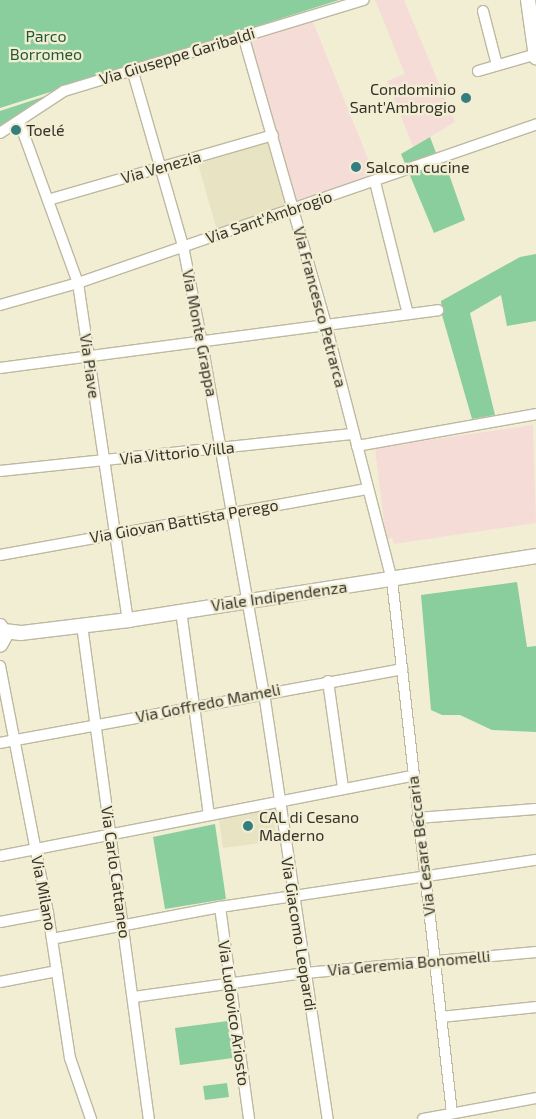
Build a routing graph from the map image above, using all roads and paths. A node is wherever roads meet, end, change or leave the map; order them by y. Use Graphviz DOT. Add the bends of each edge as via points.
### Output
graph roads {
  1 [pos="363,0"];
  2 [pos="528,0"];
  3 [pos="483,11"];
  4 [pos="244,35"];
  5 [pos="534,56"];
  6 [pos="497,66"];
  7 [pos="132,69"];
  8 [pos="478,71"];
  9 [pos="19,121"];
  10 [pos="536,124"];
  11 [pos="0,133"];
  12 [pos="273,135"];
  13 [pos="160,168"];
  14 [pos="375,182"];
  15 [pos="48,200"];
  16 [pos="294,208"];
  17 [pos="183,246"];
  18 [pos="78,283"];
  19 [pos="0,305"];
  20 [pos="438,310"];
  21 [pos="408,314"];
  22 [pos="326,326"];
  23 [pos="202,343"];
  24 [pos="89,356"];
  25 [pos="0,368"];
  26 [pos="536,414"];
  27 [pos="354,434"];
  28 [pos="357,446"];
  29 [pos="221,449"];
  30 [pos="104,461"];
  31 [pos="0,471"];
  32 [pos="368,489"];
  33 [pos="232,513"];
  34 [pos="113,533"];
  35 [pos="0,555"];
  36 [pos="536,556"];
  37 [pos="392,580"];
  38 [pos="249,602"];
  39 [pos="181,611"];
  40 [pos="128,620"];
  41 [pos="82,625"];
  42 [pos="2,639"];
  43 [pos="0,666"];
  44 [pos="402,669"];
  45 [pos="328,681"];
  46 [pos="264,693"];
  47 [pos="193,706"];
  48 [pos="95,724"];
  49 [pos="14,740"];
  50 [pos="0,743"];
  51 [pos="412,776"];
  52 [pos="343,788"];
  53 [pos="279,801"];
  54 [pos="536,809"];
  55 [pos="210,815"];
  56 [pos="417,818"];
  57 [pos="110,833"];
  58 [pos="35,849"];
  59 [pos="0,856"];
  60 [pos="536,860"];
  61 [pos="425,877"];
  62 [pos="295,896"];
  63 [pos="220,907"];
  64 [pos="48,913"];
  65 [pos="0,922"];
  66 [pos="123,926"];
  67 [pos="52,939"];
  68 [pos="536,952"];
  69 [pos="435,960"];
  70 [pos="57,971"];
  71 [pos="305,973"];
  72 [pos="0,982"];
  73 [pos="230,983"];
  74 [pos="134,998"];
  75 [pos="536,1007"];
  76 [pos="441,1017"];
  77 [pos="536,1098"];
  78 [pos="452,1113"];
  79 [pos="90,1119"];
  80 [pos="149,1119"];
  81 [pos="248,1119"];
  82 [pos="328,1119"];
  83 [pos="423,1119"];
  1 -- 4 [label="street, Via Giuseppe Garibaldi"];
  2 -- 5 [label="street"];
  3 -- 6 [label="street"];
  4 -- 7 [label="street, Via Giuseppe Garibaldi"];
  4 -- 12 [label="street, Via Francesco Petrarca"];
  5 -- 6 [label="street"];
  6 -- 8 [label="street"];
  7 -- 9 [label="street, Via Giuseppe Garibaldi" via="64,91"];
  7 -- 13 [label="street, Via Monte Grappa"];
  9 -- 11 [label="street, Via Giuseppe Garibaldi"];
  9 -- 15 [label="street, Via Piave"];
  10 -- 14 [label="street, Via Sant'Ambrogio"];
  12 -- 13 [label="street, Via Venezia"];
  12 -- 16 [label="street, Via Francesco Petrarca"];
  13 -- 15 [label="street, Via Venezia"];
  13 -- 17 [label="street, Via Monte Grappa"];
  14 -- 16 [label="street, Via Sant'Ambrogio"];
  14 -- 21 [label="street"];
  15 -- 18 [label="street, Via Piave"];
  16 -- 17 [label="street, Via Sant'Ambrogio"];
  16 -- 22 [label="street, Via Francesco Petrarca"];
  17 -- 18 [label="street, Via Sant'Ambrogio"];
  17 -- 23 [label="street, Via Monte Grappa"];
  18 -- 19 [label="street, Via Sant'Ambrogio"];
  18 -- 24 [label="street, Via Piave"];
  20 -- 21 [label="street"];
  21 -- 22 [label="street"];
  22 -- 23 [label="street"];
  22 -- 27 [label="street, Via Francesco Petrarca"];
  23 -- 24 [label="street"];
  23 -- 29 [label="street, Via Monte Grappa"];
  24 -- 25 [label="street"];
  24 -- 30 [label="street, Via Piave"];
  26 -- 28 [label="street"];
  27 -- 28 [label="street, Via Francesco Petrarca"];
  27 -- 29 [label="street, Via Vittorio Villa"];
  28 -- 32 [label="street, Via Francesco Petrarca"];
  29 -- 30 [label="street, Via Vittorio Villa"];
  29 -- 33 [label="street, Via Monte Grappa"];
  30 -- 31 [label="street, Via Vittorio Villa"];
  30 -- 34 [label="street, Via Piave"];
  32 -- 33 [label="street, Via Giovan Battista Perego"];
  32 -- 37 [label="street, Via Francesco Petrarca"];
  33 -- 34 [label="street, Via Giovan Battista Perego"];
  33 -- 38 [label="street, Via Monte Grappa"];
  34 -- 35 [label="street, Via Giovan Battista Perego"];
  34 -- 40 [label="street, Via Piave"];
  36 -- 37 [label="street, Viale Indipendenza"];
  37 -- 38 [label="street, Viale Indipendenza"];
  37 -- 44 [label="street, Via Cesare Beccaria"];
  38 -- 39 [label="street, Viale Indipendenza"];
  38 -- 46 [label="street, Via Giacomo Leopardi"];
  39 -- 40 [label="street, Viale Indipendenza"];
  39 -- 47 [label="street"];
  40 -- 41 [label="street, Viale Indipendenza"];
  41 -- 42 [label="street, Viale Indipendenza" via="21,632"];
  41 -- 48 [label="street, Via Carlo Cattaneo"];
  43 -- 49 [label="street, Via Milano"];
  44 -- 45 [label="street, Via Goffredo Mameli"];
  44 -- 51 [label="street, Via Cesare Beccaria"];
  45 -- 46 [label="street, Via Goffredo Mameli"];
  45 -- 52 [label="street"];
  46 -- 47 [label="street, Via Goffredo Mameli"];
  46 -- 53 [label="street, Via Giacomo Leopardi"];
  47 -- 48 [label="street, Via Goffredo Mameli"];
  47 -- 55 [label="street"];
  48 -- 49 [label="street, Via Goffredo Mameli"];
  48 -- 57 [label="street, Via Carlo Cattaneo"];
  49 -- 50 [label="street, Via Goffredo Mameli"];
  49 -- 58 [label="street, Via Milano"];
  51 -- 52 [label="street"];
  51 -- 56 [label="street, Via Cesare Beccaria"];
  52 -- 53 [label="street"];
  53 -- 55 [label="street"];
  53 -- 62 [label="street, Via Giacomo Leopardi"];
  54 -- 56 [label="street"];
  55 -- 57 [label="street"];
  56 -- 61 [label="street, Via Cesare Beccaria"];
  57 -- 58 [label="street"];
  57 -- 66 [label="street, Via Carlo Cattaneo"];
  58 -- 59 [label="street"];
  58 -- 64 [label="street, Via Milano"];
  60 -- 61 [label="street"];
  61 -- 62 [label="street"];
  61 -- 69 [label="street, Via Cesare Beccaria"];
  62 -- 63 [label="street"];
  62 -- 71 [label="street, Via Giacomo Leopardi"];
  63 -- 66 [label="street"];
  63 -- 73 [label="street, Via Ludovico Ariosto"];
  64 -- 65 [label="street"];
  64 -- 67 [label="street, Via Milano"];
  66 -- 67 [label="street"];
  66 -- 74 [label="street, Via Carlo Cattaneo"];
  67 -- 70 [label="street, Via Milano"];
  68 -- 69 [label="street, Via Geremia Bonomelli"];
  69 -- 71 [label="street, Via Geremia Bonomelli"];
  69 -- 76 [label="street, Via Cesare Beccaria"];
  70 -- 72 [label="street"];
  70 -- 79 [label="street, Via Milano" via="70,1058"];
  71 -- 73 [label="street, Via Geremia Bonomelli"];
  71 -- 82 [label="street, Via Giacomo Leopardi"];
  73 -- 74 [label="street, Via Geremia Bonomelli"];
  73 -- 81 [label="street, Via Ludovico Ariosto"];
  74 -- 80 [label="street, Via Carlo Cattaneo"];
  75 -- 76 [label="street"];
  76 -- 78 [label="street, Via Cesare Beccaria"];
  77 -- 78 [label="street"];
  78 -- 83 [label="street"];
}
